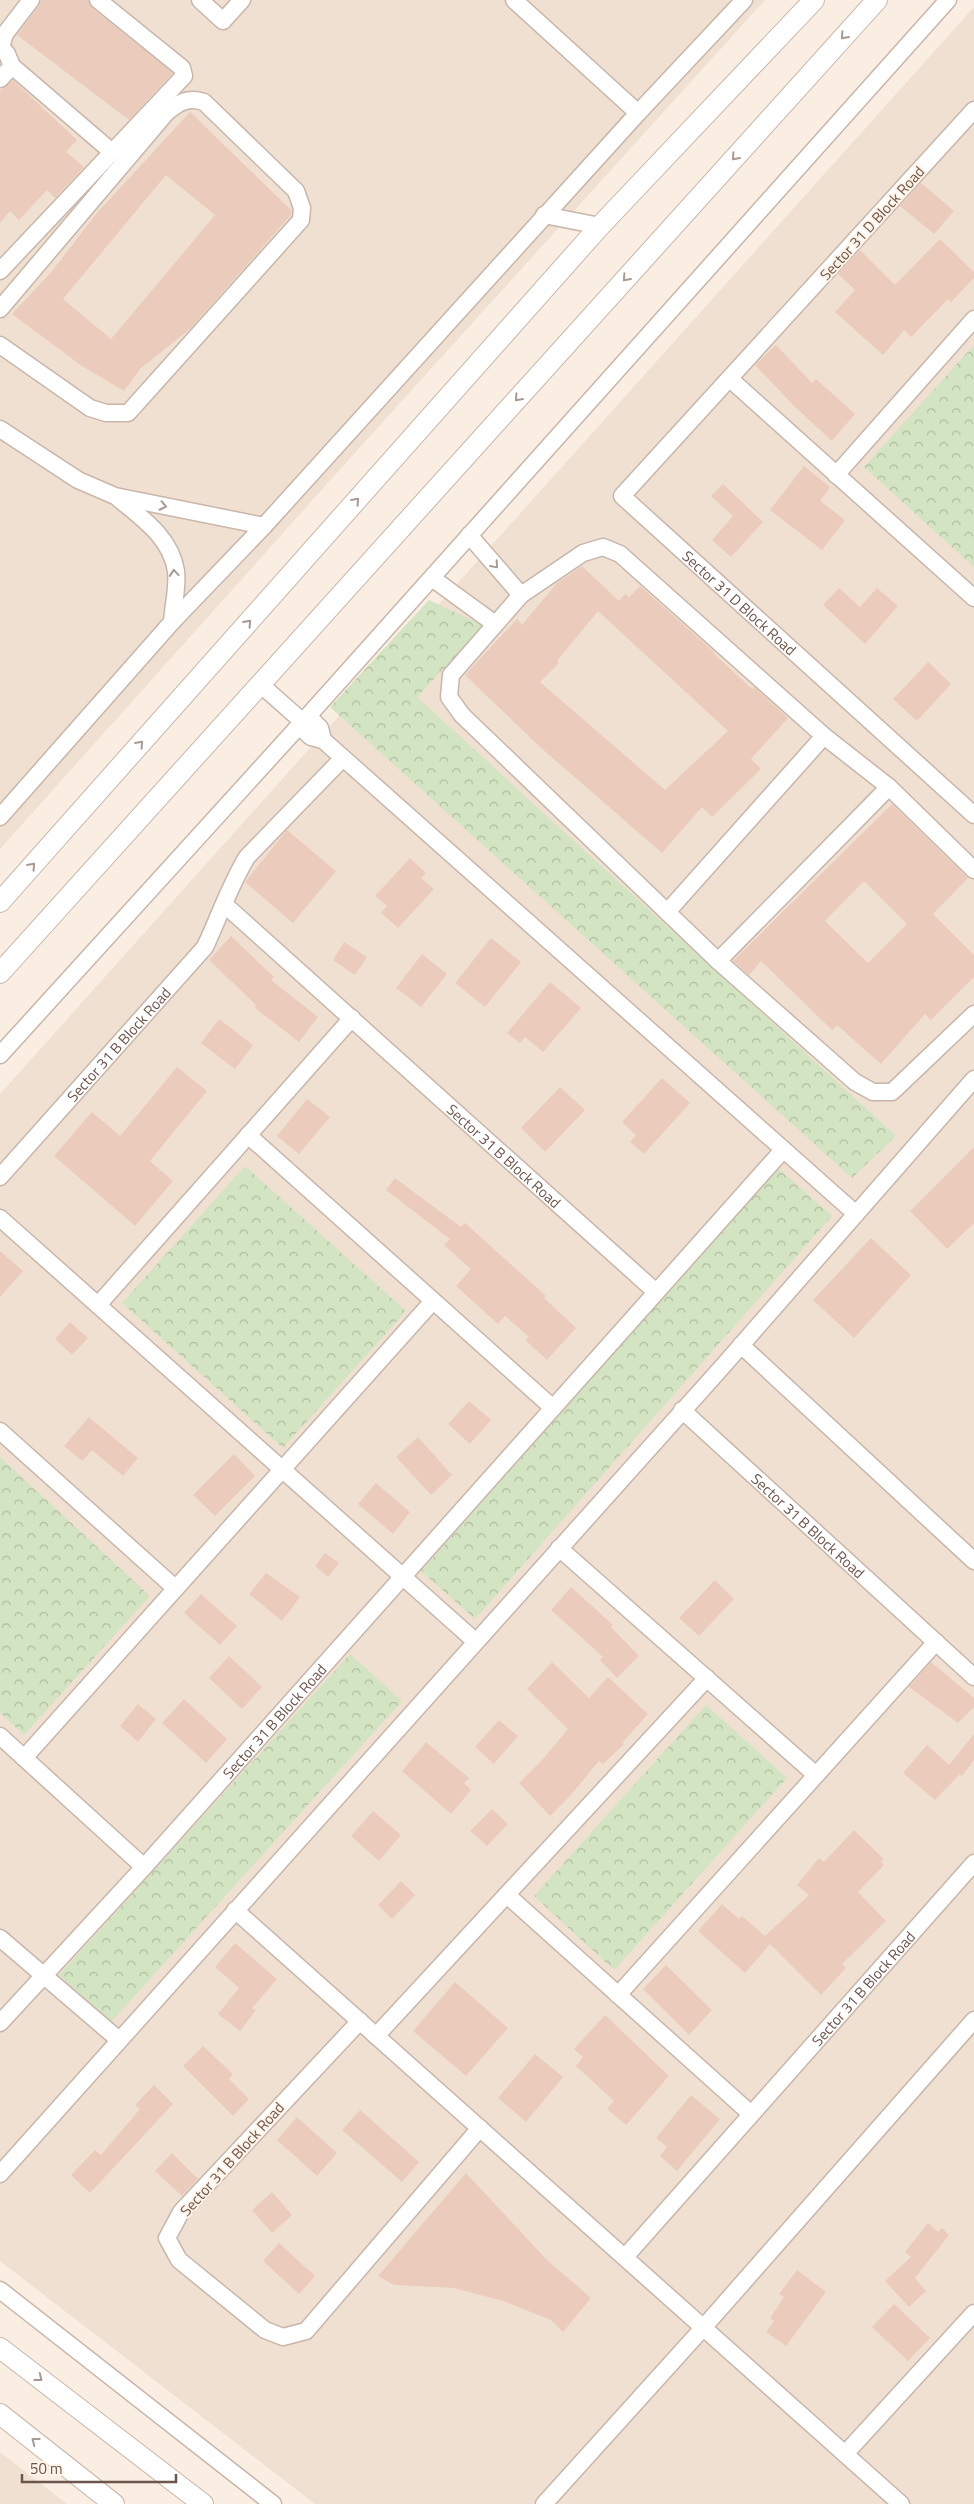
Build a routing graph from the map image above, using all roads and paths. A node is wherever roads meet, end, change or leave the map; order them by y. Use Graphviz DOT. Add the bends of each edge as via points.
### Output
graph roads {
  1 [pos="31,0"];
  2 [pos="98,0"];
  3 [pos="200,0"];
  4 [pos="242,0"];
  5 [pos="514,0"];
  6 [pos="744,0"];
  7 [pos="814,0"];
  8 [pos="877,0"];
  9 [pos="948,0"];
  10 [pos="12,66"];
  11 [pos="0,79"];
  12 [pos="974,110"];
  13 [pos="638,113"];
  14 [pos="112,152"];
  15 [pos="544,215"];
  16 [pos="600,226"];
  17 [pos="0,271"];
  18 [pos="0,309"];
  19 [pos="974,319"];
  20 [pos="0,345"];
  21 [pos="730,379"];
  22 [pos="0,429"];
  23 [pos="836,475"];
  24 [pos="115,496"];
  25 [pos="264,526"];
  26 [pos="469,535"];
  27 [pos="432,578"];
  28 [pos="521,595"];
  29 [pos="974,598"];
  30 [pos="172,622"];
  31 [pos="495,624"];
  32 [pos="260,684"];
  33 [pos="303,721"];
  34 [pos="824,736"];
  35 [pos="344,758"];
  36 [pos="889,787"];
  37 [pos="974,815"];
  38 [pos="0,817"];
  39 [pos="974,870"];
  40 [pos="0,902"];
  41 [pos="225,905"];
  42 [pos="668,911"];
  43 [pos="718,961"];
  44 [pos="0,973"];
  45 [pos="974,1014"];
  46 [pos="352,1018"];
  47 [pos="0,1055"];
  48 [pos="974,1079"];
  49 [pos="248,1135"];
  50 [pos="783,1150"];
  51 [pos="0,1178"];
  52 [pos="856,1214"];
  53 [pos="0,1218"];
  54 [pos="656,1292"];
  55 [pos="433,1301"];
  56 [pos="98,1305"];
  57 [pos="741,1345"];
  58 [pos="553,1408"];
  59 [pos="682,1410"];
  60 [pos="0,1431"];
  61 [pos="282,1469"];
  62 [pos="559,1548"];
  63 [pos="974,1561"];
  64 [pos="403,1576"];
  65 [pos="175,1588"];
  66 [pos="475,1641"];
  67 [pos="936,1642"];
  68 [pos="974,1677"];
  69 [pos="707,1678"];
  70 [pos="0,1736"];
  71 [pos="24,1758"];
  72 [pos="816,1775"];
  73 [pos="974,1864"];
  74 [pos="144,1867"];
  75 [pos="507,1895"];
  76 [pos="236,1910"];
  77 [pos="0,1938"];
  78 [pos="43,1977"];
  79 [pos="618,1994"];
  80 [pos="974,2020"];
  81 [pos="360,2021"];
  82 [pos="0,2023"];
  83 [pos="376,2036"];
  84 [pos="119,2040"];
  85 [pos="751,2114"];
  86 [pos="480,2128"];
  87 [pos="0,2174"];
  88 [pos="625,2258"];
  89 [pos="0,2290"];
  90 [pos="973,2316"];
  91 [pos="704,2328"];
  92 [pos="0,2348"];
  93 [pos="0,2414"];
  94 [pos="845,2454"];
  95 [pos="114,2504"];
  96 [pos="203,2504"];
  97 [pos="273,2504"];
  98 [pos="544,2504"];
  99 [pos="901,2504"];
  1 -- 10 [label="street" via="5,34 1,47"];
  2 -- 14 [label="street" via="182,68 184,76"];
  3 -- 4 [label="street" via="223,21"];
  5 -- 13 [label="street"];
  6 -- 13 [label="street"];
  7 -- 16 [label="street"];
  8 -- 32 [label="street, one-way"];
  9 -- 26 [label="street"];
  10 -- 11 [label="street"];
  10 -- 14 [label="street"];
  12 -- 21 [label="street, Sector 31 D Block Road"];
  13 -- 15 [label="street"];
  14 -- 17 [label="street"];
  15 -- 16 [label="street"];
  15 -- 25 [label="street"];
  40 -- 16 [label="street, one-way"];
  18 -- 20 [label="street" via="166,112 180,102 192,98 204,102 296,191 302,208 301,220 128,412 106,413 90,408"];
  19 -- 23 [label="street"];
  21 -- 23 [label="street"];
  21 -- 37 [label="street, Sector 31 D Block Road" via="622,496"];
  22 -- 24 [label="street" via="78,480"];
  23 -- 29 [label="street"];
  24 -- 25 [label="street, one-way"];
  30 -- 24 [label="street, one-way" via="176,571 167,546 151,525"];
  25 -- 30 [label="street"];
  26 -- 27 [label="street"];
  26 -- 28 [label="street, one-way"];
  27 -- 31 [label="street"];
  27 -- 33 [label="street"];
  28 -- 31 [label="street"];
  28 -- 34 [label="street" via="583,553 603,546 620,554"];
  30 -- 38 [label="street"];
  31 -- 42 [label="street" via="451,675 449,697 462,715"];
  32 -- 33 [label="street"];
  32 -- 44 [label="street"];
  33 -- 35 [label="street" via="311,737 324,740"];
  33 -- 47 [label="street"];
  34 -- 36 [label="street"];
  34 -- 42 [label="street"];
  35 -- 41 [label="street, Sector 31 B Block Road" via="247,857 235,877"];
  35 -- 50 [label="street"];
  36 -- 39 [label="street"];
  36 -- 43 [label="street"];
  41 -- 46 [label="street, Sector 31 B Block Road"];
  41 -- 51 [label="street, Sector 31 B Block Road" via="205,947"];
  42 -- 43 [label="street"];
  43 -- 45 [label="street" via="855,1082 873,1092 892,1092"];
  46 -- 49 [label="street"];
  46 -- 54 [label="street, Sector 31 B Block Road"];
  48 -- 52 [label="street"];
  49 -- 55 [label="street"];
  49 -- 56 [label="street"];
  50 -- 52 [label="street"];
  50 -- 54 [label="street, Sector 31 B Block Road"];
  52 -- 57 [label="street"];
  53 -- 56 [label="street"];
  54 -- 58 [label="street, Sector 31 B Block Road"];
  55 -- 58 [label="street"];
  55 -- 61 [label="street"];
  56 -- 61 [label="street"];
  57 -- 59 [label="street"];
  57 -- 63 [label="street"];
  58 -- 64 [label="street, Sector 31 B Block Road"];
  59 -- 62 [label="street"];
  59 -- 67 [label="street, Sector 31 B Block Road"];
  60 -- 65 [label="street"];
  61 -- 64 [label="street"];
  61 -- 65 [label="street"];
  62 -- 66 [label="street"];
  62 -- 69 [label="street"];
  64 -- 66 [label="street"];
  64 -- 74 [label="street, Sector 31 B Block Road"];
  65 -- 71 [label="street"];
  66 -- 76 [label="street"];
  67 -- 68 [label="street, Sector 31 B Block Road"];
  67 -- 72 [label="street"];
  69 -- 72 [label="street"];
  69 -- 75 [label="street"];
  70 -- 71 [label="street"];
  71 -- 74 [label="street"];
  72 -- 79 [label="street"];
  73 -- 85 [label="street, Sector 31 B Block Road"];
  74 -- 78 [label="street, Sector 31 B Block Road"];
  75 -- 79 [label="street"];
  75 -- 83 [label="street"];
  76 -- 81 [label="street"];
  76 -- 84 [label="street"];
  77 -- 78 [label="street"];
  78 -- 82 [label="street, Sector 31 B Block Road"];
  78 -- 84 [label="street"];
  79 -- 85 [label="street"];
  80 -- 91 [label="street"];
  81 -- 83 [label="street"];
  81 -- 86 [label="street, Sector 31 B Block Road" via="181,2212 167,2238 179,2260 265,2330 283,2337 306,2331"];
  83 -- 86 [label="street"];
  84 -- 87 [label="street"];
  85 -- 88 [label="street, Sector 31 B Block Road"];
  86 -- 88 [label="street"];
  88 -- 91 [label="street"];
  89 -- 97 [label="street"];
  90 -- 94 [label="street"];
  91 -- 94 [label="street"];
  91 -- 98 [label="street"];
  92 -- 96 [label="street, one-way"];
  95 -- 93 [label="street, one-way"];
  94 -- 99 [label="street"];
}
